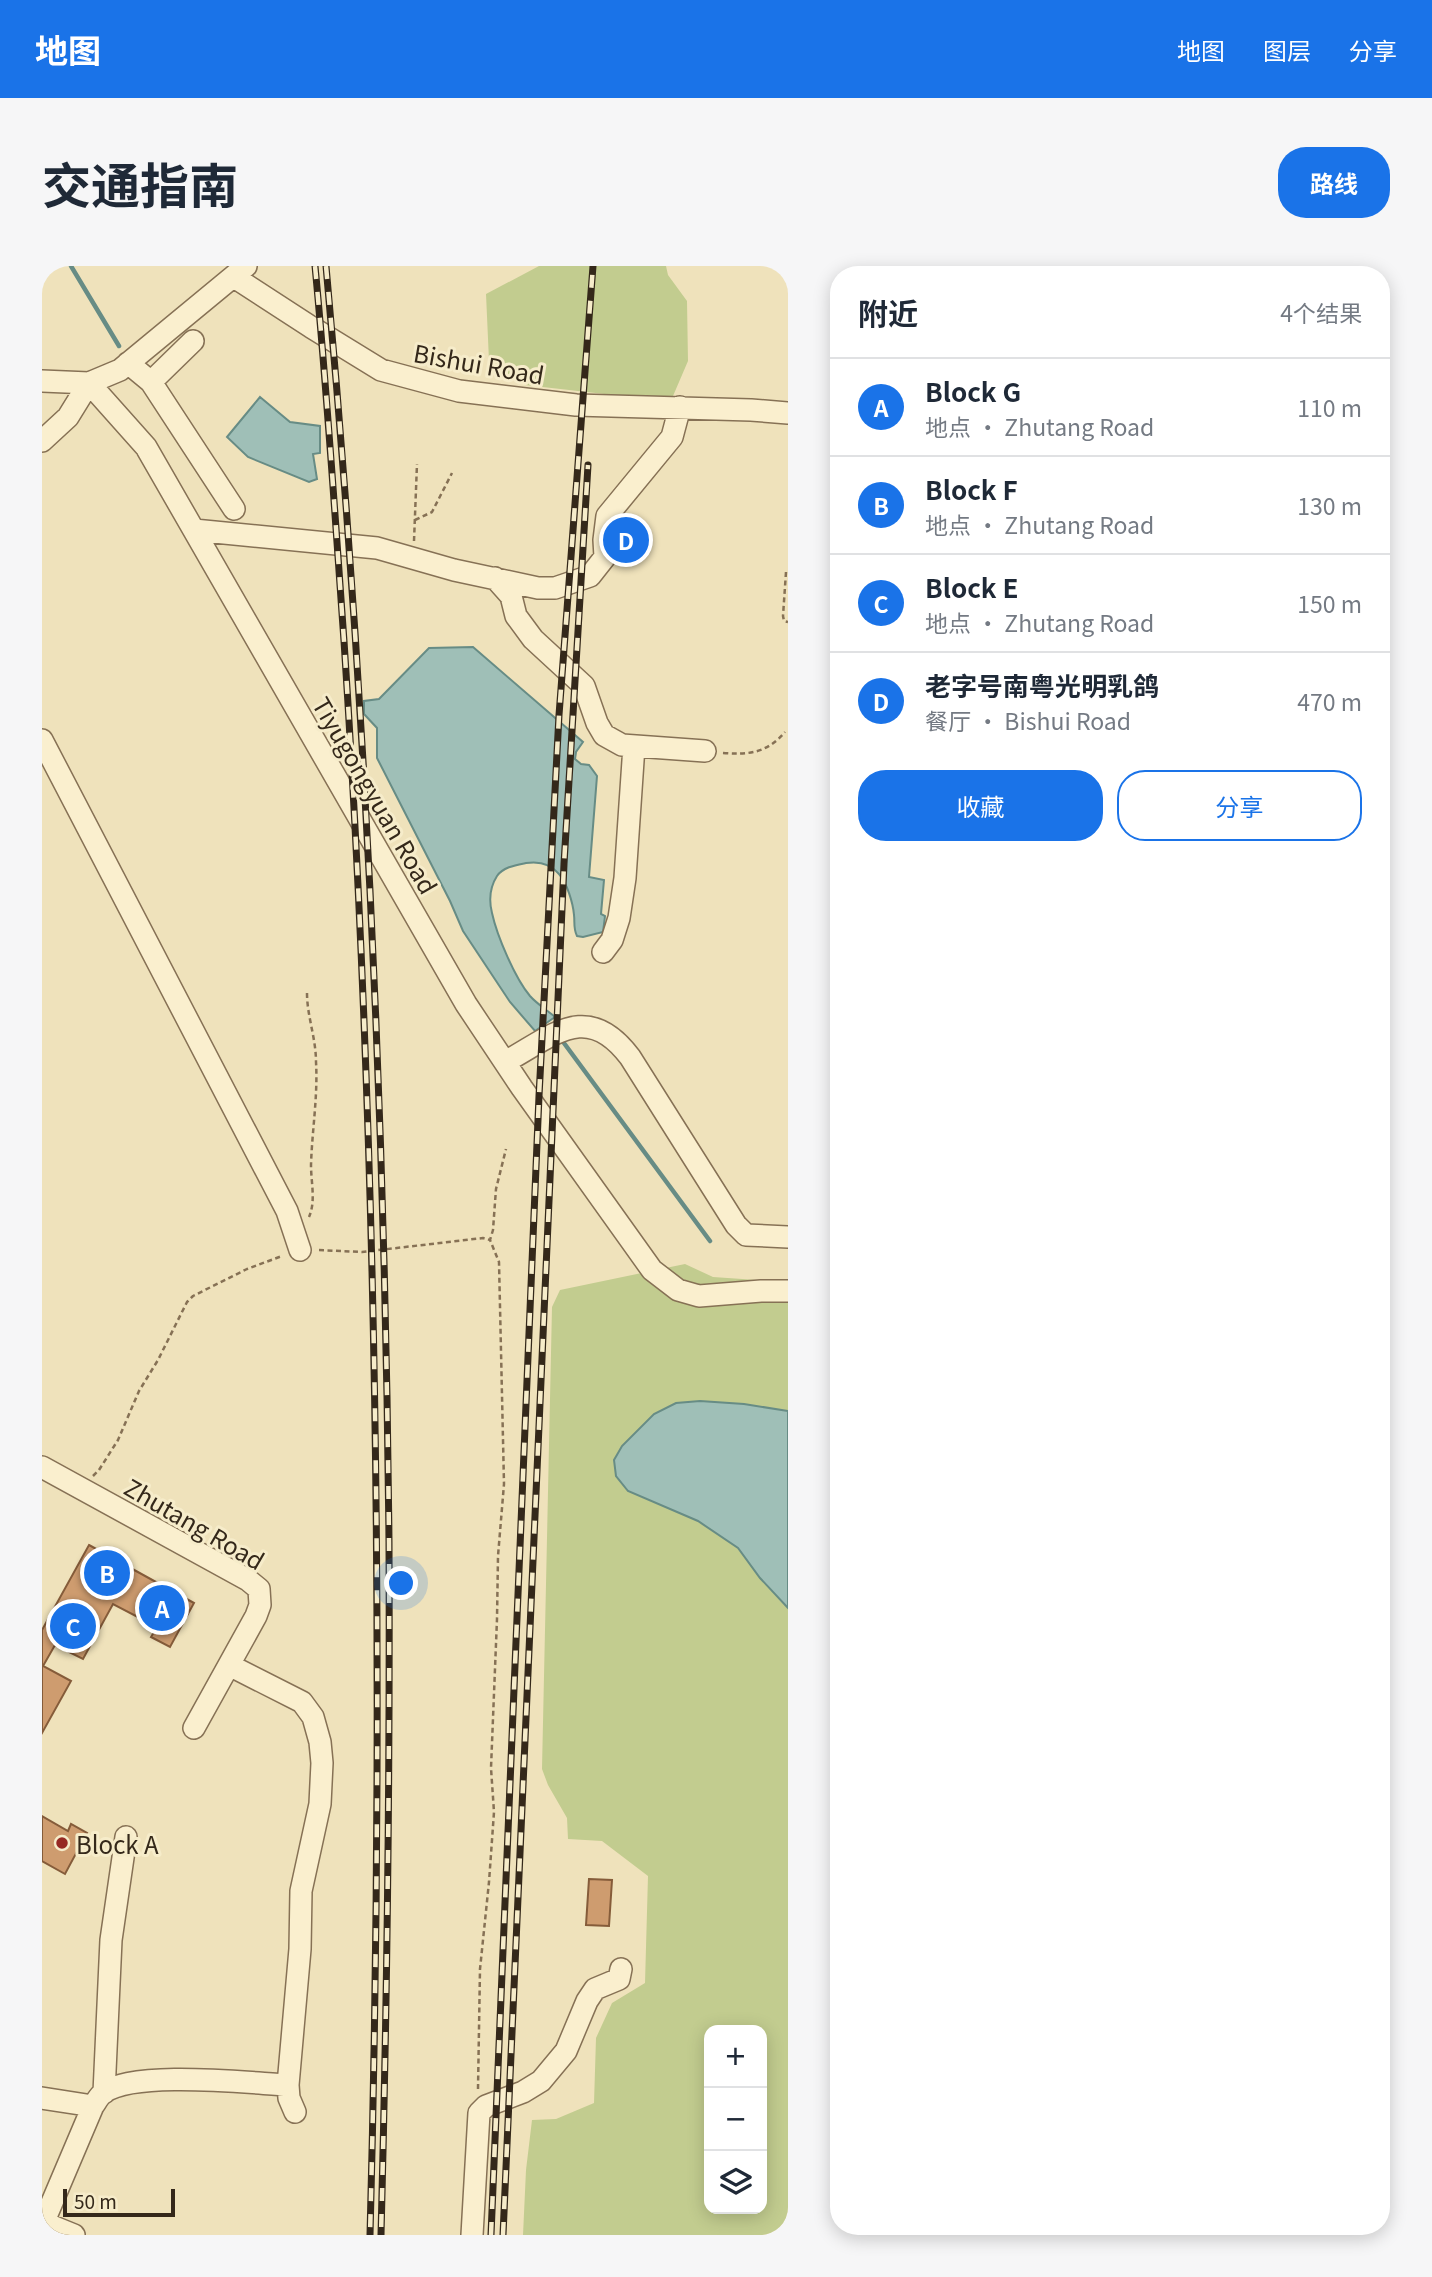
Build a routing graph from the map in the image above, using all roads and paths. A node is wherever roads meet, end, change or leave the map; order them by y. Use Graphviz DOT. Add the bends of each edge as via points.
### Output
graph roads {
  1 [pos="240,271"];
  2 [pos="193,341"];
  3 [pos="128,363"];
  4 [pos="42,381"];
  5 [pos="150,382"];
  6 [pos="89,383"];
  7 [pos="680,407"];
  8 [pos="788,413"];
  9 [pos="42,441"];
  10 [pos="417,464"];
  11 [pos="452,473"];
  12 [pos="234,509"];
  13 [pos="415,520"];
  14 [pos="194,530"];
  15 [pos="413,558"];
  16 [pos="786,572"];
  17 [pos="495,578"];
  18 [pos="788,622"];
  19 [pos="785,732"];
  20 [pos="42,740"];
  21 [pos="634,746"];
  22 [pos="705,751"];
  23 [pos="603,952"];
  24 [pos="307,993"];
  25 [pos="505,1062"];
  26 [pos="506,1149"];
  27 [pos="293,1226"];
  28 [pos="788,1237"];
  29 [pos="490,1240"];
  30 [pos="300,1250"];
  31 [pos="788,1291"];
  32 [pos="42,1467"];
  33 [pos="80,1488"];
  34 [pos="229,1665"];
  35 [pos="194,1728"];
  36 [pos="126,1837"];
  37 [pos="621,1969"];
  38 [pos="288,2085"];
  39 [pos="42,2098"];
  40 [pos="98,2099"];
  41 [pos="482,2108"];
  42 [pos="295,2112"];
  43 [pos="42,2224"];
  44 [pos="74,2235"];
  45 [pos="472,2235"];
  1 -- 3 [label="street, Bishui Road"];
  1 -- 7 [label="street, Bishui Road" via="311,327 381,370 459,391 498,396 576,405"];
  2 -- 5 [label="street"];
  3 -- 5 [label="street"];
  3 -- 6 [label="street, Bishui Road"];
  4 -- 6 [label="street"];
  5 -- 12 [label="street"];
  6 -- 9 [label="street" via="68,417"];
  6 -- 14 [label="street, Tiyugongyuan Road" via="146,447"];
  7 -- 8 [label="street, Bishui Road"];
  7 -- 17 [label="street" via="672,437 607,516 605,557 590,576 555,588"];
  10 -- 13 [label="path"];
  11 -- 13 [label="path" via="432,512"];
  13 -- 15 [label="path"];
  14 -- 15 [label="street" via="377,548"];
  14 -- 25 [label="street, Tiyugongyuan Road" via="466,1004"];
  15 -- 17 [label="street"];
  16 -- 18 [label="path" via="783,615"];
  17 -- 21 [label="street" via="533,639 584,686 604,735 622,746"];
  19 -- 22 [label="path" via="775,744 746,754"];
  20 -- 27 [label="street"];
  21 -- 22 [label="street"];
  21 -- 23 [label="street" via="625,878 612,940"];
  24 -- 27 [label="path" via="317,1064 314,1200 309,1217"];
  25 -- 28 [label="street" via="566,1028 598,1030 622,1046 736,1225 746,1235"];
  25 -- 31 [label="street, Tiyugongyuan Road" via="652,1270 678,1290 699,1296"];
  26 -- 29 [label="path"];
  27 -- 30 [label="street"];
  29 -- 30 [label="path" via="362,1252"];
  29 -- 41 [label="path" via="499,1262 504,1484 491,1768 494,1812 478,2018 477,2081"];
  30 -- 33 [label="path" via="247,1269 187,1302 118,1440 99,1471"];
  32 -- 33 [label="street, Zhutang Road"];
  33 -- 34 [label="street, Zhutang Road" via="259,1589 260,1605"];
  34 -- 35 [label="street, Zhutang Road"];
  34 -- 38 [label="street" via="302,1702 313,1717 320,1742 320,1804 301,1891"];
  36 -- 40 [label="street" via="111,1940"];
  37 -- 41 [label="street" via="618,1979 595,1989 566,2051 541,2081"];
  38 -- 40 [label="street" via="168,2080 128,2084"];
  38 -- 42 [label="street"];
  39 -- 40 [label="street"];
  40 -- 43 [label="street"];
  41 -- 45 [label="street" via="477,2119"];
  43 -- 44 [label="street"];
}
